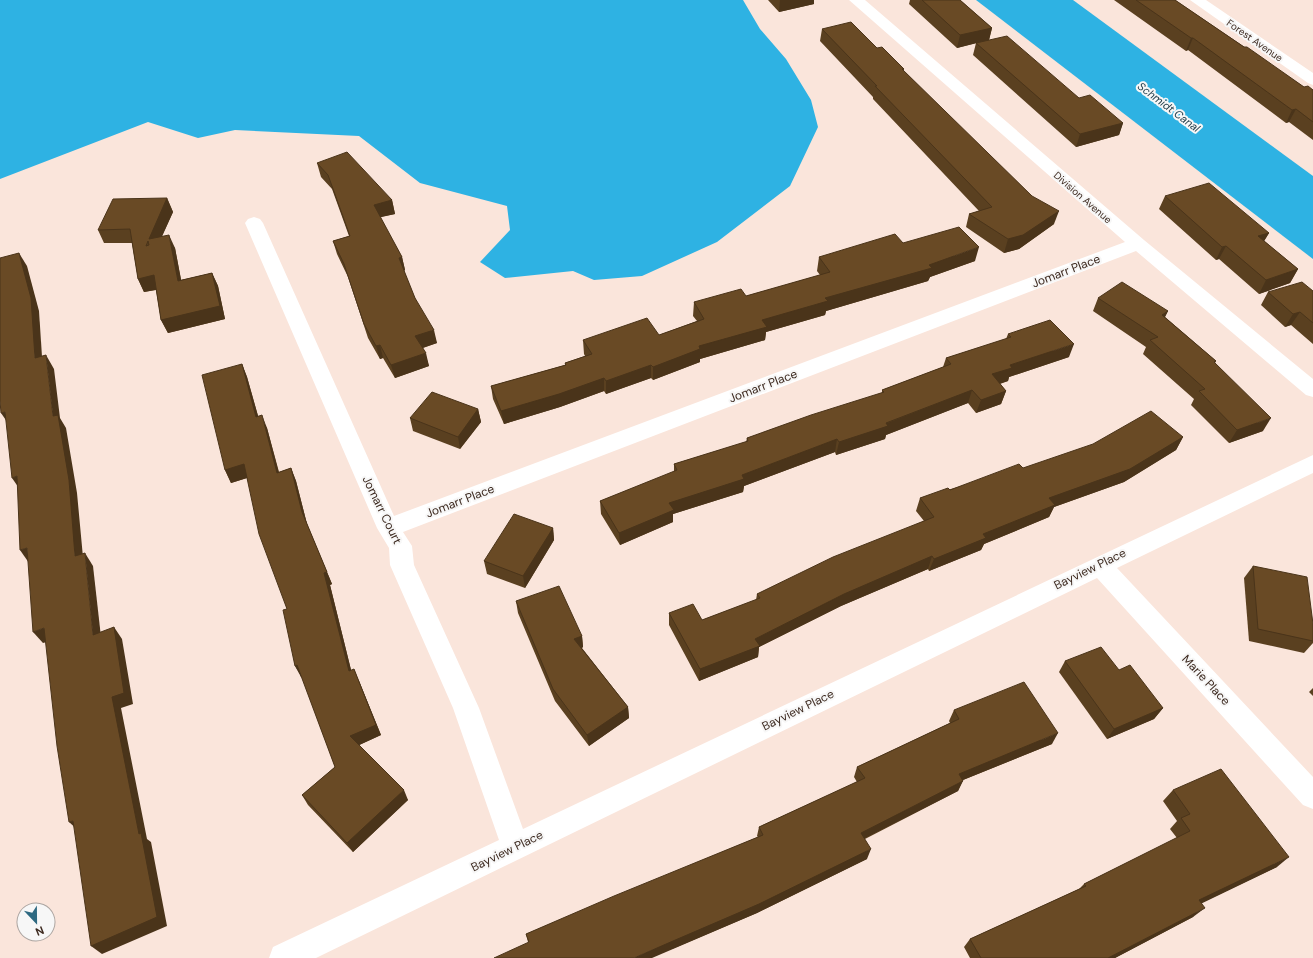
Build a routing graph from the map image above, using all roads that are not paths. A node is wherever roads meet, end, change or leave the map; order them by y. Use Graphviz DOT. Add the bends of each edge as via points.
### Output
graph roads {
  1 [pos="856,0"];
  2 [pos="1197,0"];
  3 [pos="1313,80"];
  4 [pos="254,223"];
  5 [pos="1138,244"];
  6 [pos="1313,390"];
  7 [pos="1313,463"];
  8 [pos="388,528"];
  9 [pos="1100,565"];
  10 [pos="1313,796"];
  11 [pos="515,847"];
  12 [pos="284,958"];
  1 -- 5 [label="street, Division Avenue"];
  2 -- 3 [label="street, Forest Avenue"];
  4 -- 8 [label="street, Jomarr Court"];
  5 -- 6 [label="street, Division Avenue"];
  5 -- 8 [label="street, Jomarr Place"];
  7 -- 9 [label="street, Bayview Place"];
  8 -- 11 [label="street, Jomarr Court" via="400,546 402,565 466,708"];
  9 -- 10 [label="street, Marie Place"];
  9 -- 11 [label="street, Bayview Place"];
  11 -- 12 [label="street, Bayview Place"];
}
